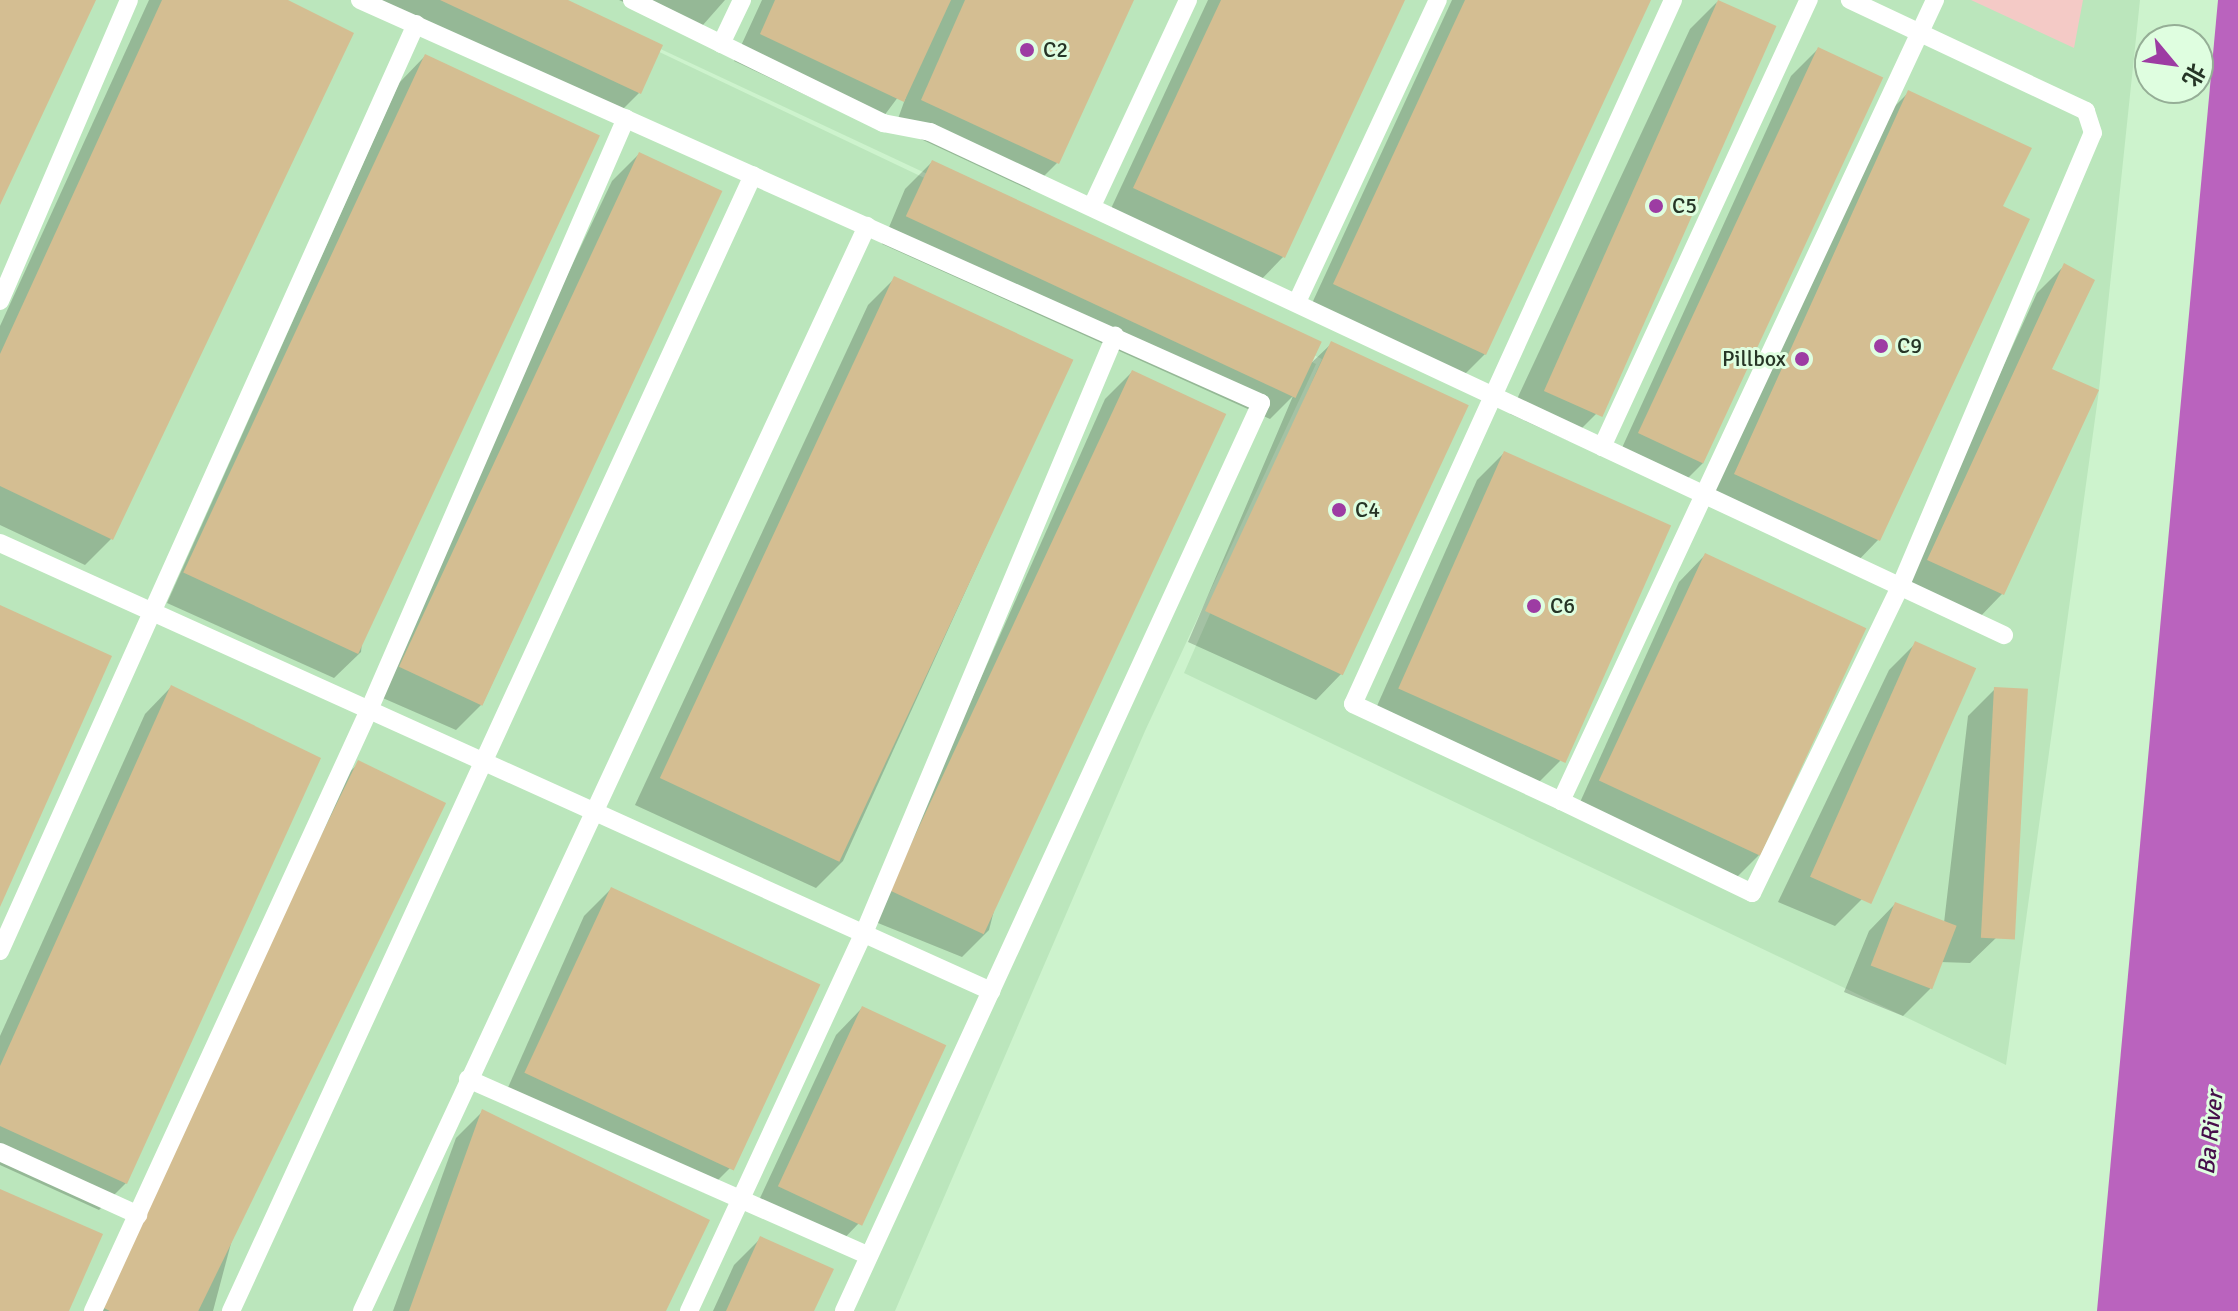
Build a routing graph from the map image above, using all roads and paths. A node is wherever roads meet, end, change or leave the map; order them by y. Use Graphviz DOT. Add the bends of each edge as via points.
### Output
graph roads {
  1 [pos="129,0"];
  2 [pos="360,0"];
  3 [pos="632,0"];
  4 [pos="742,0"];
  5 [pos="1188,0"];
  6 [pos="1438,0"];
  7 [pos="1673,0"];
  8 [pos="1809,0"];
  9 [pos="1850,0"];
  10 [pos="1935,0"];
  11 [pos="416,24"];
  12 [pos="1921,34"];
  13 [pos="721,44"];
  14 [pos="626,118"];
  15 [pos="753,175"];
  16 [pos="1092,206"];
  17 [pos="867,226"];
  18 [pos="0,301"];
  19 [pos="1297,302"];
  20 [pos="1115,336"];
  21 [pos="1492,395"];
  22 [pos="1602,447"];
  23 [pos="1704,495"];
  24 [pos="0,543"];
  25 [pos="1900,587"];
  26 [pos="158,613"];
  27 [pos="2004,635"];
  28 [pos="369,710"];
  29 [pos="481,761"];
  30 [pos="1561,801"];
  31 [pos="592,811"];
  32 [pos="864,933"];
  33 [pos="0,951"];
  34 [pos="991,991"];
  35 [pos="468,1079"];
  36 [pos="0,1152"];
  37 [pos="741,1198"];
  38 [pos="138,1215"];
  39 [pos="869,1256"];
  40 [pos="93,1311"];
  41 [pos="231,1311"];
  42 [pos="362,1311"];
  43 [pos="689,1311"];
  44 [pos="844,1311"];
  1 -- 18 [label="lane"];
  2 -- 11 [label="lane"];
  3 -- 13 [label="lane"];
  4 -- 13 [label="lane"];
  5 -- 16 [label="lane"];
  6 -- 19 [label="lane"];
  7 -- 21 [label="lane"];
  8 -- 22 [label="lane"];
  9 -- 12 [label="lane"];
  10 -- 12 [label="lane"];
  11 -- 14 [label="lane"];
  11 -- 26 [label="lane"];
  12 -- 23 [label="lane"];
  12 -- 25 [label="lane" via="2086,111 2093,133"];
  13 -- 16 [label="lane" via="883,123 930,132"];
  14 -- 15 [label="lane"];
  14 -- 28 [label="lane"];
  15 -- 17 [label="lane"];
  15 -- 29 [label="lane"];
  16 -- 19 [label="lane"];
  17 -- 20 [label="lane"];
  17 -- 31 [label="lane"];
  19 -- 21 [label="lane"];
  20 -- 32 [label="lane"];
  20 -- 34 [label="lane" via="1261,403"];
  21 -- 22 [label="lane"];
  21 -- 30 [label="lane" via="1353,704"];
  22 -- 23 [label="lane"];
  23 -- 25 [label="lane"];
  23 -- 30 [label="lane"];
  24 -- 26 [label="lane"];
  25 -- 27 [label="lane"];
  25 -- 30 [label="lane" via="1752,893"];
  26 -- 28 [label="lane"];
  26 -- 33 [label="lane"];
  28 -- 29 [label="lane"];
  28 -- 38 [label="lane"];
  29 -- 31 [label="lane"];
  29 -- 41 [label="lane"];
  31 -- 32 [label="lane"];
  31 -- 35 [label="lane"];
  32 -- 34 [label="lane"];
  32 -- 37 [label="lane"];
  34 -- 39 [label="lane"];
  35 -- 37 [label="lane"];
  35 -- 42 [label="lane"];
  36 -- 38 [label="lane"];
  37 -- 39 [label="lane"];
  37 -- 43 [label="lane"];
  38 -- 40 [label="lane"];
  39 -- 44 [label="lane"];
}
